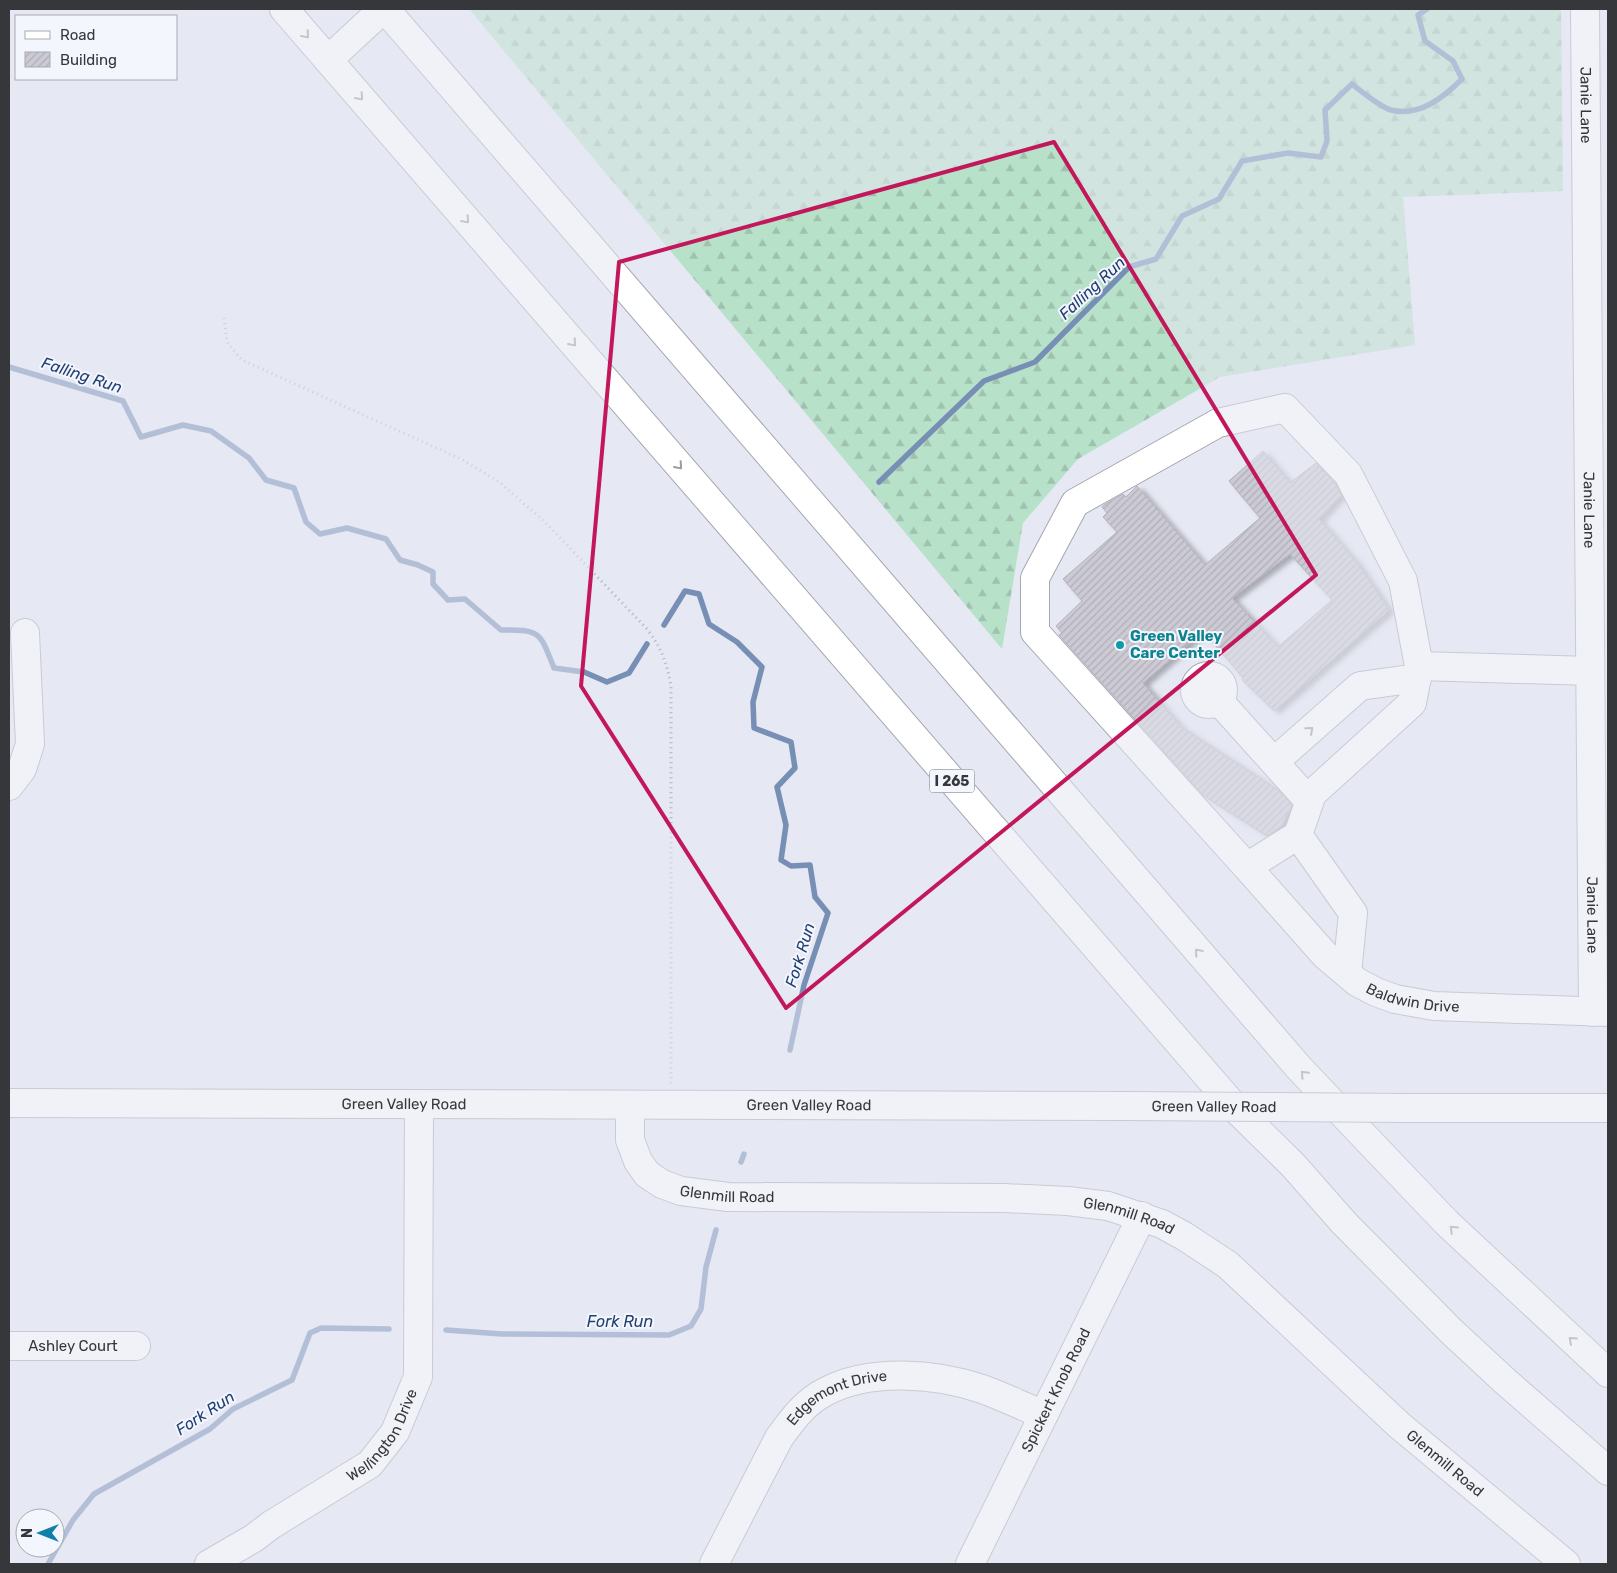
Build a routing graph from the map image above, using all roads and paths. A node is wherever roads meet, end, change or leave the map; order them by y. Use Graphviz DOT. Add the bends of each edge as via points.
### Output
graph roads {
  1 [pos="284,9"];
  2 [pos="384,9"];
  3 [pos="1585,9"];
  4 [pos="328,60"];
  5 [pos="1598,190"];
  6 [pos="224,318"];
  7 [pos="25,633"];
  8 [pos="1590,671"];
  9 [pos="1418,672"];
  10 [pos="1219,701"];
  11 [pos="1274,762"];
  12 [pos="1600,771"];
  13 [pos="9,786"];
  14 [pos="1309,801"];
  15 [pos="1298,834"];
  16 [pos="1254,875"];
  17 [pos="1347,973"];
  18 [pos="1600,1012"];
  19 [pos="9,1103"];
  20 [pos="630,1105"];
  21 [pos="671,1105"];
  22 [pos="419,1106"];
  23 [pos="1608,1108"];
  24 [pos="1142,1216"];
  25 [pos="9,1346"];
  26 [pos="136,1346"];
  27 [pos="1608,1373"];
  28 [pos="1042,1414"];
  29 [pos="1608,1471"];
  30 [pos="209,1564"];
  31 [pos="714,1564"];
  32 [pos="970,1564"];
  33 [pos="1566,1564"];
  1 -- 4 [label="main road, I 265, one-way"];
  2 -- 4 [label="main road"];
  27 -- 2 [label="main road, one-way" via="1447,1223 1300,1069"];
  3 -- 5 [label="main road, Janie Lane"];
  4 -- 29 [label="main road, I 265, one-way" via="1238,1111 1451,1331"];
  5 -- 8 [label="main road, Janie Lane"];
  6 -- 21 [label="path" via="227,342 242,360 461,459 498,481 545,522 659,644 667,662 671,686"];
  7 -- 13 [label="main road" via="30,744 22,770"];
  8 -- 9 [label="main road"];
  8 -- 12 [label="main road, Janie Lane"];
  11 -- 9 [label="main road, one-way" via="1360,686"];
  9 -- 14 [label="main road" via="1412,702 1312,794"];
  9 -- 16 [label="main road, Baldwin Drive" via="1403,581 1348,474 1285,408 1218,423 1076,503 1035,578 1035,632"];
  10 -- 11 [label="main road"];
  11 -- 14 [label="main road"];
  12 -- 18 [label="main road, Janie Lane"];
  14 -- 15 [label="main road"];
  15 -- 16 [label="main road"];
  15 -- 17 [label="main road" via="1353,913"];
  16 -- 17 [label="main road, Baldwin Drive" via="1325,954"];
  17 -- 18 [label="main road, Baldwin Drive" via="1376,992 1414,1004"];
  19 -- 22 [label="main road, Green Valley Road"];
  20 -- 21 [label="main road, Green Valley Road"];
  20 -- 22 [label="main road, Green Valley Road"];
  20 -- 24 [label="main road, Glenmill Road" via="630,1140 638,1161 647,1174 681,1191 728,1196 1068,1201 1108,1206"];
  21 -- 23 [label="main road, Green Valley Road, bridge"];
  22 -- 30 [label="main road, Wellington Drive" via="418,1377 404,1414 395,1432 370,1464"];
  24 -- 28 [label="main road, Spickert Knob Road"];
  24 -- 33 [label="main road, Glenmill Road" via="1184,1236 1228,1265 1399,1425"];
  25 -- 26 [label="main road, Ashley Court"];
  28 -- 31 [label="main road, Edgemont Drive" via="982,1389 945,1380 882,1377 832,1389 807,1404 779,1438"];
  28 -- 32 [label="main road, Spickert Knob Road"];
}
